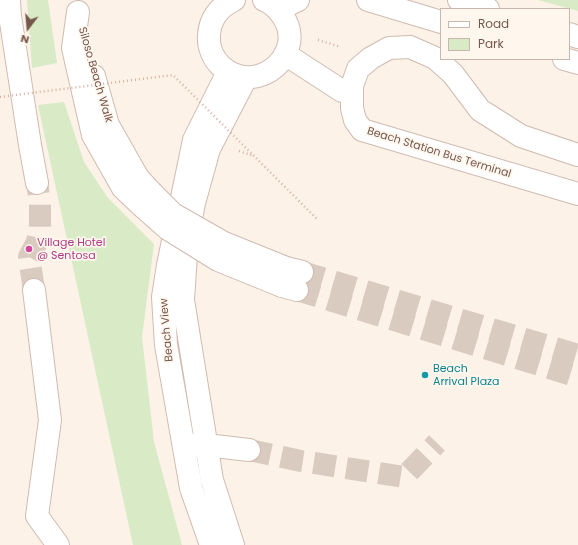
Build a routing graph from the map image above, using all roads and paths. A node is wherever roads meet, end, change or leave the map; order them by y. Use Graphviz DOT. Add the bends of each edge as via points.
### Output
graph roads {
  1 [pos="9,0"];
  2 [pos="209,0"];
  3 [pos="234,0"];
  4 [pos="298,0"];
  5 [pos="368,0"];
  6 [pos="459,0"];
  7 [pos="271,5"];
  8 [pos="76,6"];
  9 [pos="485,8"];
  10 [pos="440,22"];
  11 [pos="209,28"];
  12 [pos="318,40"];
  13 [pos="344,48"];
  14 [pos="286,54"];
  15 [pos="568,60"];
  16 [pos="578,63"];
  17 [pos="237,75"];
  18 [pos="342,91"];
  19 [pos="0,97"];
  20 [pos="578,155"];
  21 [pos="37,183"];
  22 [pos="578,194"];
  23 [pos="318,220"];
  24 [pos="292,279"];
  25 [pos="34,290"];
  26 [pos="206,445"];
  27 [pos="184,446"];
  28 [pos="249,450"];
  29 [pos="58,545"];
  30 [pos="211,545"];
  31 [pos="233,545"];
  1 -- 21 [label="street"];
  2 -- 11 [label="street" via="206,4 206,16"];
  3 -- 11 [label="street" via="219,9"];
  4 -- 7 [label="street"];
  5 -- 10 [label="street"];
  6 -- 9 [label="street"];
  7 -- 14 [label="street" via="285,19 289,31"];
  8 -- 24 [label="street, Siloso Beach Walk, bridge" via="108,125 138,178 146,199"];
  11 -- 17 [label="street" via="208,41 211,53 218,64"];
  12 -- 13 [label="path"];
  14 -- 17 [label="street" via="269,72 258,76"];
  14 -- 18 [label="street"];
  15 -- 16 [label="street"];
  17 -- 26 [label="street, Beach View" via="209,148 187,240 183,300"];
  17 -- 27 [label="street, Beach View" via="194,140 163,297 166,345"];
  19 -- 23 [label="path, bridge" via="173,75"];
  20 -- 22 [label="street, Beach Station Bus Terminal" via="520,136 480,110 453,74 435,58 410,47 390,48 371,58 358,69 352,86 352,108 362,130"];
  25 -- 29 [label="street" via="50,420 37,516"];
  26 -- 27 [label="street"];
  26 -- 28 [label="street"];
  26 -- 31 [label="street, Beach View" via="212,480"];
  27 -- 30 [label="street, Beach View" via="191,488"];
}
